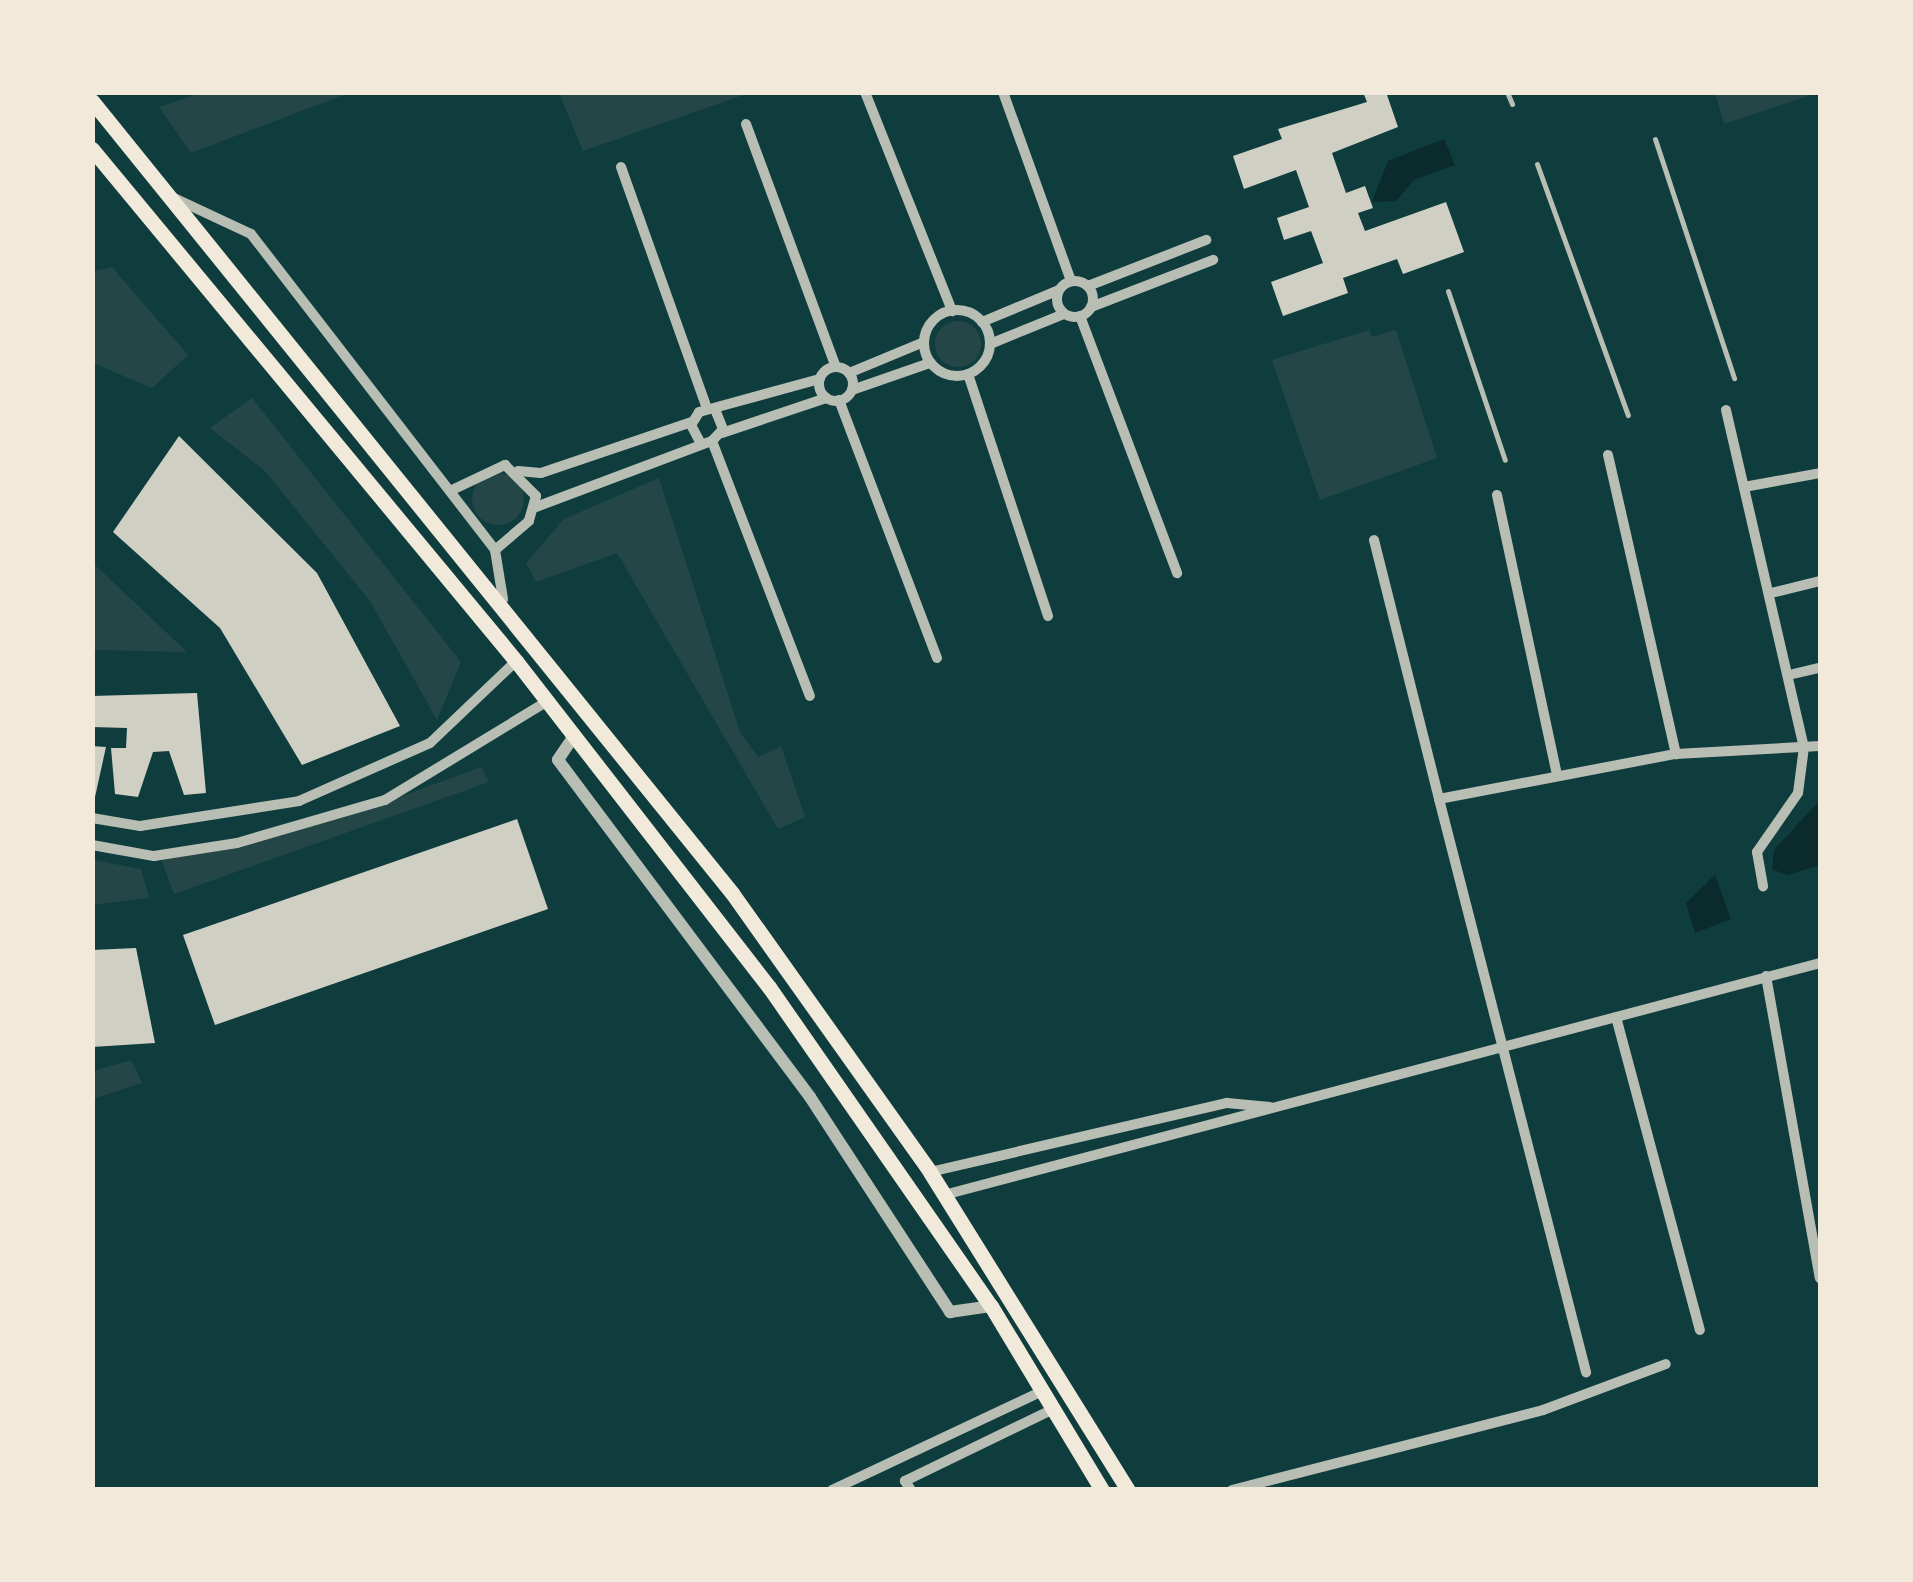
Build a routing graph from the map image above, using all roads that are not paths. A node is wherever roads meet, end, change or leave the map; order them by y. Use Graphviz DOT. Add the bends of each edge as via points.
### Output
graph roads {
  1 [pos="865,92"];
  2 [pos="1003,92"];
  3 [pos="1507,92"];
  4 [pos="92,101"];
  5 [pos="1512,104"];
  6 [pos="746,124"];
  7 [pos="1655,140"];
  8 [pos="130,144"];
  9 [pos="97,155"];
  10 [pos="1537,164"];
  11 [pos="620,167"];
  12 [pos="173,197"];
  13 [pos="1206,240"];
  14 [pos="1213,260"];
  15 [pos="1071,281"];
  16 [pos="1088,286"];
  17 [pos="1059,290"];
  18 [pos="1448,292"];
  19 [pos="1091,307"];
  20 [pos="952,311"];
  21 [pos="1064,314"];
  22 [pos="1080,316"];
  23 [pos="982,322"];
  24 [pos="924,342"];
  25 [pos="990,344"];
  26 [pos="930,363"];
  27 [pos="836,367"];
  28 [pos="849,373"];
  29 [pos="968,374"];
  30 [pos="1734,378"];
  31 [pos="820,379"];
  32 [pos="852,390"];
  33 [pos="832,399"];
  34 [pos="1726,410"];
  35 [pos="712,411"];
  36 [pos="1628,416"];
  37 [pos="692,422"];
  38 [pos="722,433"];
  39 [pos="699,440"];
  40 [pos="712,442"];
  41 [pos="1608,456"];
  42 [pos="1505,460"];
  43 [pos="518,471"];
  44 [pos="1820,472"];
  45 [pos="1744,487"];
  46 [pos="452,490"];
  47 [pos="1496,495"];
  48 [pos="536,507"];
  49 [pos="1374,540"];
  50 [pos="496,550"];
  51 [pos="1177,573"];
  52 [pos="1820,581"];
  53 [pos="1771,593"];
  54 [pos="503,599"];
  55 [pos="1048,616"];
  56 [pos="937,658"];
  57 [pos="516,661"];
  58 [pos="1820,668"];
  59 [pos="1792,674"];
  60 [pos="810,696"];
  61 [pos="546,702"];
  62 [pos="572,739"];
  63 [pos="1820,746"];
  64 [pos="1804,747"];
  65 [pos="1676,754"];
  66 [pos="1556,772"];
  67 [pos="1439,799"];
  68 [pos="92,818"];
  69 [pos="92,846"];
  70 [pos="1763,886"];
  71 [pos="1820,963"];
  72 [pos="789,972"];
  73 [pos="1766,976"];
  74 [pos="769,987"];
  75 [pos="1616,1018"];
  76 [pos="1500,1049"];
  77 [pos="1271,1108"];
  78 [pos="930,1172"];
  79 [pos="944,1195"];
  80 [pos="1820,1278"];
  81 [pos="991,1306"];
  82 [pos="1700,1330"];
  83 [pos="1666,1364"];
  84 [pos="1586,1372"];
  85 [pos="1042,1392"];
  86 [pos="1053,1408"];
  87 [pos="832,1490"];
  88 [pos="910,1490"];
  89 [pos="1102,1490"];
  90 [pos="1128,1490"];
  91 [pos="1232,1490"];
  1 -- 20 [label="street"];
  2 -- 15 [label="street"];
  3 -- 5 [label="lane"];
  4 -- 8 [label="main road"];
  6 -- 27 [label="street"];
  7 -- 30 [label="lane"];
  8 -- 9 [label="main road"];
  8 -- 12 [label="main road"];
  9 -- 57 [label="main road"];
  10 -- 36 [label="lane"];
  11 -- 35 [label="street"];
  12 -- 46 [label="street" via="251,234"];
  12 -- 54 [label="main road"];
  13 -- 16 [label="street"];
  14 -- 19 [label="street"];
  15 -- 16 [label="street"];
  15 -- 17 [label="street"];
  16 -- 19 [label="street"];
  17 -- 21 [label="street"];
  17 -- 23 [label="street"];
  18 -- 42 [label="lane"];
  19 -- 22 [label="street"];
  20 -- 23 [label="street"];
  20 -- 24 [label="street" via="932,322"];
  21 -- 22 [label="street"];
  21 -- 25 [label="street"];
  22 -- 51 [label="street"];
  23 -- 25 [label="street"];
  24 -- 26 [label="street"];
  24 -- 28 [label="street"];
  25 -- 29 [label="street"];
  26 -- 29 [label="street"];
  26 -- 32 [label="street"];
  27 -- 28 [label="street"];
  27 -- 31 [label="street"];
  28 -- 32 [label="street"];
  29 -- 55 [label="street"];
  31 -- 33 [label="street"];
  31 -- 35 [label="street"];
  32 -- 33 [label="street"];
  33 -- 38 [label="street"];
  33 -- 56 [label="street"];
  34 -- 45 [label="street"];
  35 -- 37 [label="street"];
  35 -- 38 [label="street"];
  37 -- 39 [label="street"];
  37 -- 43 [label="street" via="541,472"];
  38 -- 40 [label="street"];
  39 -- 40 [label="street"];
  39 -- 48 [label="street"];
  40 -- 60 [label="street"];
  41 -- 65 [label="street"];
  43 -- 46 [label="street" via="490,465"];
  43 -- 48 [label="street"];
  44 -- 45 [label="street"];
  45 -- 53 [label="street"];
  46 -- 50 [label="street"];
  47 -- 66 [label="street"];
  48 -- 50 [label="street"];
  49 -- 67 [label="street"];
  50 -- 54 [label="street"];
  52 -- 53 [label="street"];
  53 -- 59 [label="street"];
  54 -- 72 [label="main road"];
  57 -- 61 [label="main road"];
  57 -- 68 [label="street" via="430,743 300,801 140,826"];
  58 -- 59 [label="street"];
  59 -- 64 [label="street"];
  61 -- 62 [label="main road"];
  61 -- 69 [label="street" via="385,800 220,846 154,856"];
  62 -- 74 [label="main road"];
  62 -- 81 [label="street" via="558,760 810,1097 950,1312"];
  63 -- 64 [label="street"];
  64 -- 65 [label="street"];
  64 -- 70 [label="street" via="1798,792 1757,852"];
  65 -- 66 [label="street"];
  66 -- 67 [label="street"];
  67 -- 76 [label="street"];
  71 -- 73 [label="street"];
  72 -- 74 [label="main road"];
  72 -- 78 [label="main road"];
  73 -- 75 [label="street"];
  73 -- 80 [label="street"];
  74 -- 81 [label="main road"];
  75 -- 76 [label="street"];
  75 -- 82 [label="street"];
  76 -- 77 [label="street"];
  76 -- 84 [label="street"];
  77 -- 78 [label="street" via="1227,1103"];
  77 -- 79 [label="street" via="1232,1126"];
  78 -- 79 [label="main road"];
  79 -- 90 [label="main road"];
  81 -- 85 [label="main road"];
  83 -- 91 [label="street" via="1544,1410"];
  85 -- 86 [label="main road"];
  85 -- 87 [label="street"];
  86 -- 88 [label="street" via="905,1481"];
  86 -- 89 [label="main road"];
}
